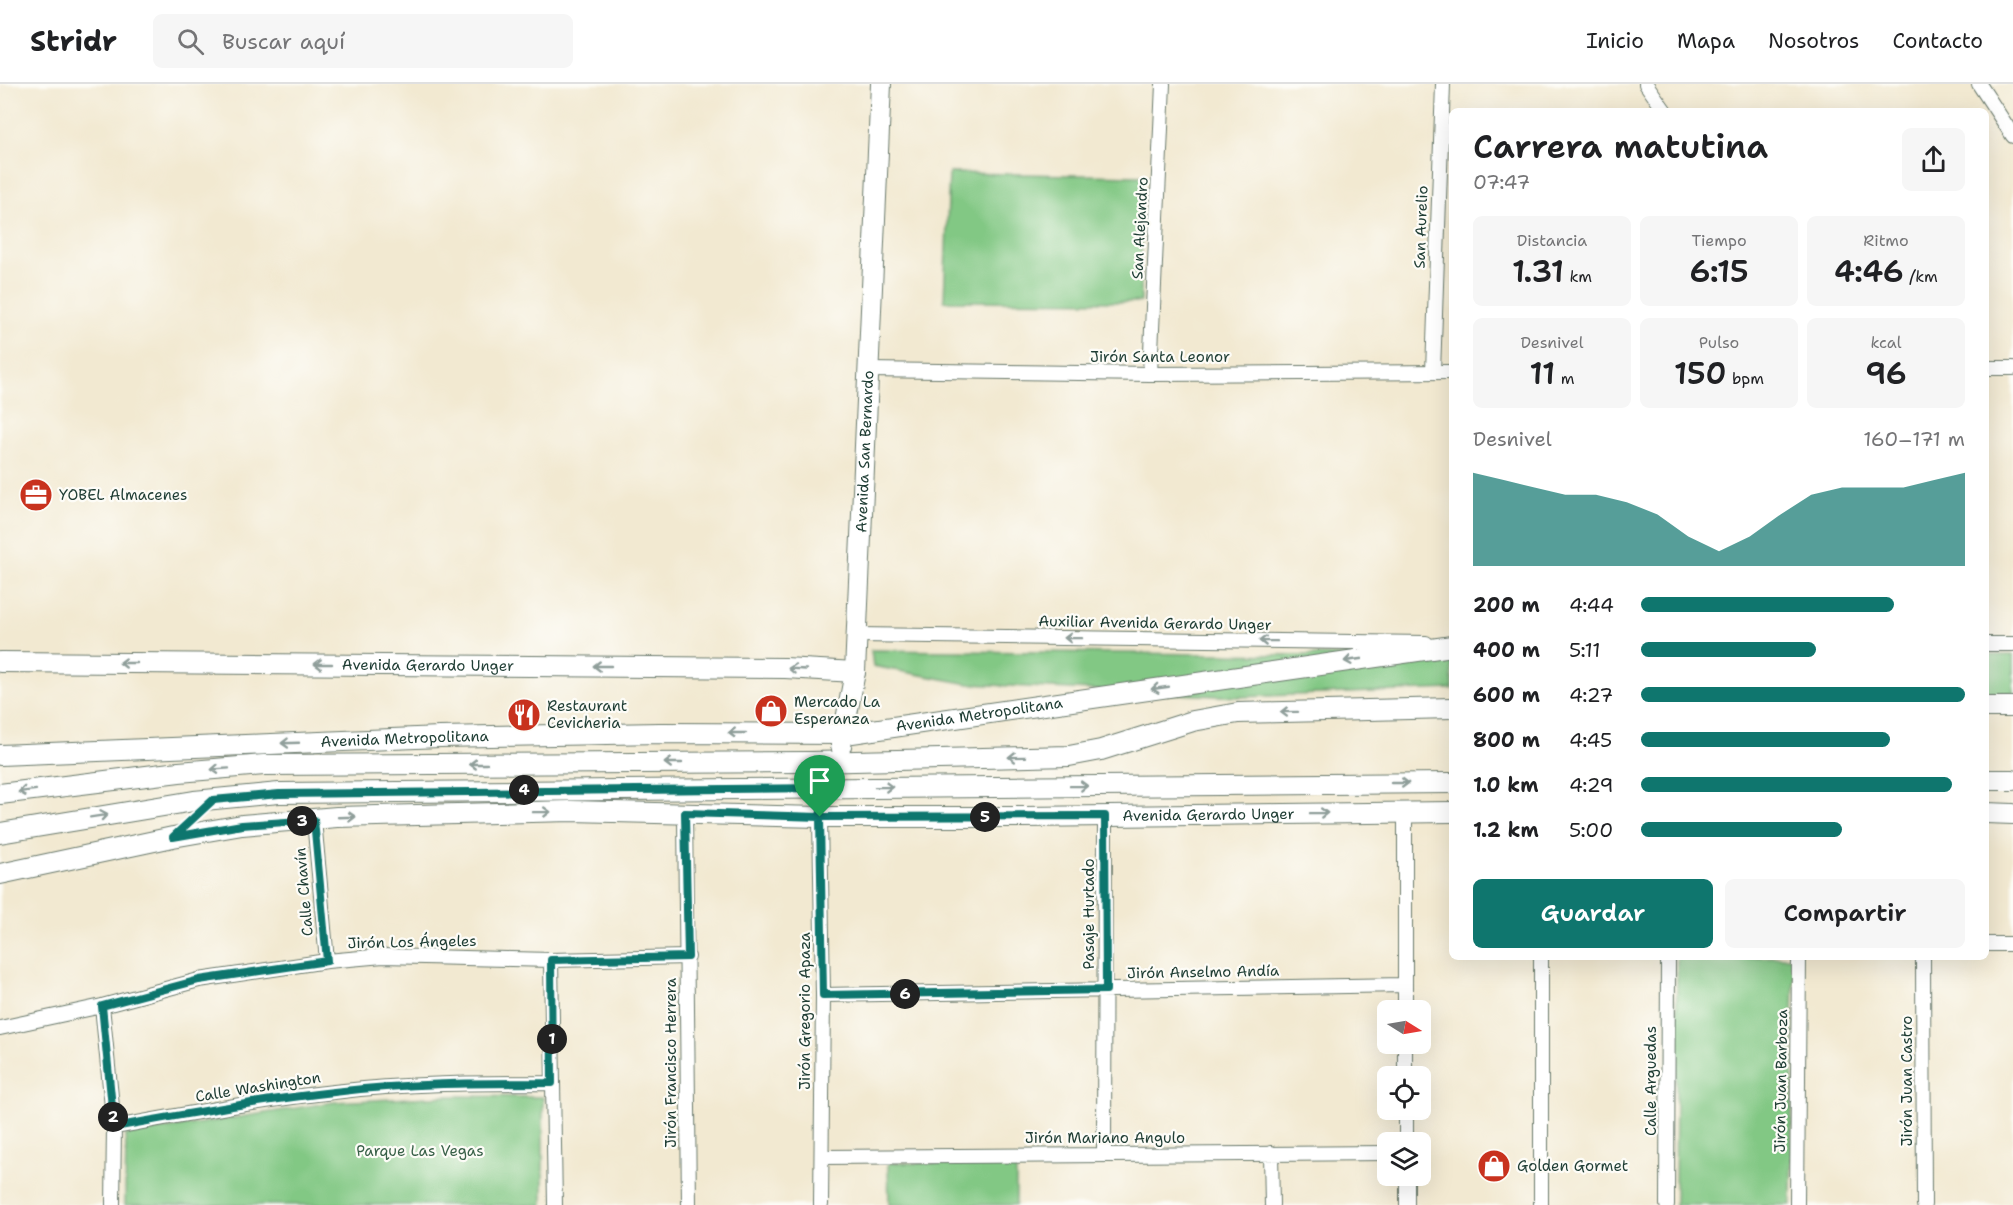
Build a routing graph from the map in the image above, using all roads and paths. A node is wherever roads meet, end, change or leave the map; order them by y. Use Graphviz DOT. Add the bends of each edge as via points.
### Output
graph roads {
  1 [pos="881,84"];
  2 [pos="1163,84"];
  3 [pos="1443,84"];
  4 [pos="1646,84"];
  5 [pos="1979,84"];
  6 [pos="1663,108"];
  7 [pos="2013,136"];
  8 [pos="1989,368"];
  9 [pos="2013,368"];
  10 [pos="869,370"];
  11 [pos="1433,372"];
  12 [pos="1449,372"];
  13 [pos="1150,374"];
  14 [pos="857,635"];
  15 [pos="1449,644"];
  16 [pos="1449,644"];
  17 [pos="1989,644"];
  18 [pos="2013,644"];
  19 [pos="0,662"];
  20 [pos="855,672"];
  21 [pos="1989,707"];
  22 [pos="2013,707"];
  23 [pos="1449,708"];
  24 [pos="845,734"];
  25 [pos="0,755"];
  26 [pos="837,761"];
  27 [pos="1989,780"];
  28 [pos="2013,780"];
  29 [pos="1449,783"];
  30 [pos="825,788"];
  31 [pos="0,794"];
  32 [pos="213,800"];
  33 [pos="1405,812"];
  34 [pos="1449,812"];
  35 [pos="685,813"];
  36 [pos="1989,813"];
  37 [pos="2013,814"];
  38 [pos="1105,816"];
  39 [pos="820,817"];
  40 [pos="314,820"];
  41 [pos="0,833"];
  42 [pos="173,837"];
  43 [pos="0,874"];
  44 [pos="1989,944"];
  45 [pos="2013,944"];
  46 [pos="688,957"];
  47 [pos="551,960"];
  48 [pos="1541,960"];
  49 [pos="1668,960"];
  50 [pos="1799,960"];
  51 [pos="1923,960"];
  52 [pos="327,961"];
  53 [pos="1404,986"];
  54 [pos="1106,990"];
  55 [pos="823,995"];
  56 [pos="1404,1000"];
  57 [pos="102,1006"];
  58 [pos="0,1028"];
  59 [pos="552,1083"];
  60 [pos="114,1127"];
  61 [pos="1271,1153"];
  62 [pos="1377,1153"];
  63 [pos="1104,1155"];
  64 [pos="822,1157"];
  65 [pos="1407,1186"];
  66 [pos="113,1205"];
  67 [pos="555,1205"];
  68 [pos="689,1205"];
  69 [pos="821,1205"];
  70 [pos="1272,1205"];
  71 [pos="1407,1205"];
  72 [pos="1541,1205"];
  73 [pos="1667,1205"];
  74 [pos="1797,1205"];
  75 [pos="1924,1205"];
  1 -- 10 [label="street, Avenida San Bernardo"];
  2 -- 13 [label="street, San Alejandro"];
  3 -- 11 [label="street, San Aurelio"];
  4 -- 6 [label="street"];
  5 -- 7 [label="street"];
  8 -- 9 [label="street"];
  10 -- 13 [label="street, Jirón Santa Leonor"];
  10 -- 14 [label="street, Avenida San Bernardo"];
  11 -- 12 [label="street, Jirón Santa Leonor"];
  11 -- 13 [label="street, Jirón Santa Leonor"];
  15 -- 14 [label="street, Auxiliar Avenida Gerardo Unger, one-way"];
  14 -- 20 [label="street, Avenida San Bernardo"];
  16 -- 24 [label="street, Avenida Metropolitana, one-way"];
  17 -- 18 [label="street"];
  20 -- 19 [label="street, Avenida Gerardo Unger, one-way"];
  20 -- 24 [label="street, Avenida San Bernardo"];
  21 -- 22 [label="street"];
  23 -- 26 [label="street, one-way" via="1238,713 1192,721 1101,750 1068,756"];
  24 -- 25 [label="street, Avenida Metropolitana, one-way" via="440,737"];
  24 -- 26 [label="street, Avenida San Bernardo"];
  26 -- 30 [label="street, Avenida San Bernardo"];
  26 -- 31 [label="street, Avenida Metropolitana, one-way" via="264,765"];
  27 -- 28 [label="street"];
  30 -- 29 [label="street, Avenida Gerardo Unger, one-way"];
  30 -- 32 [label="street" via="290,793"];
  30 -- 39 [label="street, Avenida San Bernardo"];
  41 -- 32 [label="street, one-way"];
  32 -- 42 [label="street"];
  33 -- 34 [label="street, Avenida Gerardo Unger"];
  38 -- 33 [label="street, Avenida Gerardo Unger, one-way"];
  33 -- 53 [label="street"];
  35 -- 39 [label="street"];
  40 -- 35 [label="street, one-way" via="571,811"];
  35 -- 46 [label="street, Jirón Francisco Herrera"];
  36 -- 37 [label="street"];
  38 -- 39 [label="street, Avenida Gerardo Unger"];
  38 -- 54 [label="street, Pasaje Hurtado"];
  39 -- 55 [label="street, Jirón Gregorio Apaza"];
  40 -- 42 [label="street" via="242,825"];
  40 -- 52 [label="street, Calle Chavín"];
  42 -- 43 [label="street"];
  44 -- 45 [label="street"];
  46 -- 47 [label="street, Jirón Los Ángeles"];
  46 -- 68 [label="street, Jirón Francisco Herrera"];
  47 -- 52 [label="street, Jirón Los Ángeles" via="383,956"];
  47 -- 59 [label="street"];
  48 -- 72 [label="street"];
  49 -- 73 [label="street, Calle Arguedas"];
  50 -- 74 [label="street, Jirón Juan Barboza"];
  51 -- 75 [label="street, Jirón Juan Castro"];
  52 -- 57 [label="street, Jirón Los Ángeles" via="199,980"];
  53 -- 54 [label="street, Jirón Anselmo Andía"];
  53 -- 56 [label="street"];
  54 -- 55 [label="street, Jirón Anselmo Andía"];
  54 -- 63 [label="street, Pasaje Hurtado"];
  55 -- 64 [label="street, Jirón Gregorio Apaza"];
  57 -- 58 [label="street, Jirón Los Ángeles"];
  57 -- 60 [label="street"];
  59 -- 60 [label="street, Calle Washington" via="454,1083 337,1091"];
  59 -- 67 [label="street"];
  60 -- 66 [label="street"];
  61 -- 62 [label="street, Jirón Mariano Angulo"];
  61 -- 63 [label="street, Jirón Mariano Angulo"];
  61 -- 70 [label="street"];
  63 -- 64 [label="street, Jirón Mariano Angulo"];
  64 -- 69 [label="street, Jirón Gregorio Apaza"];
  65 -- 71 [label="street"];
}
